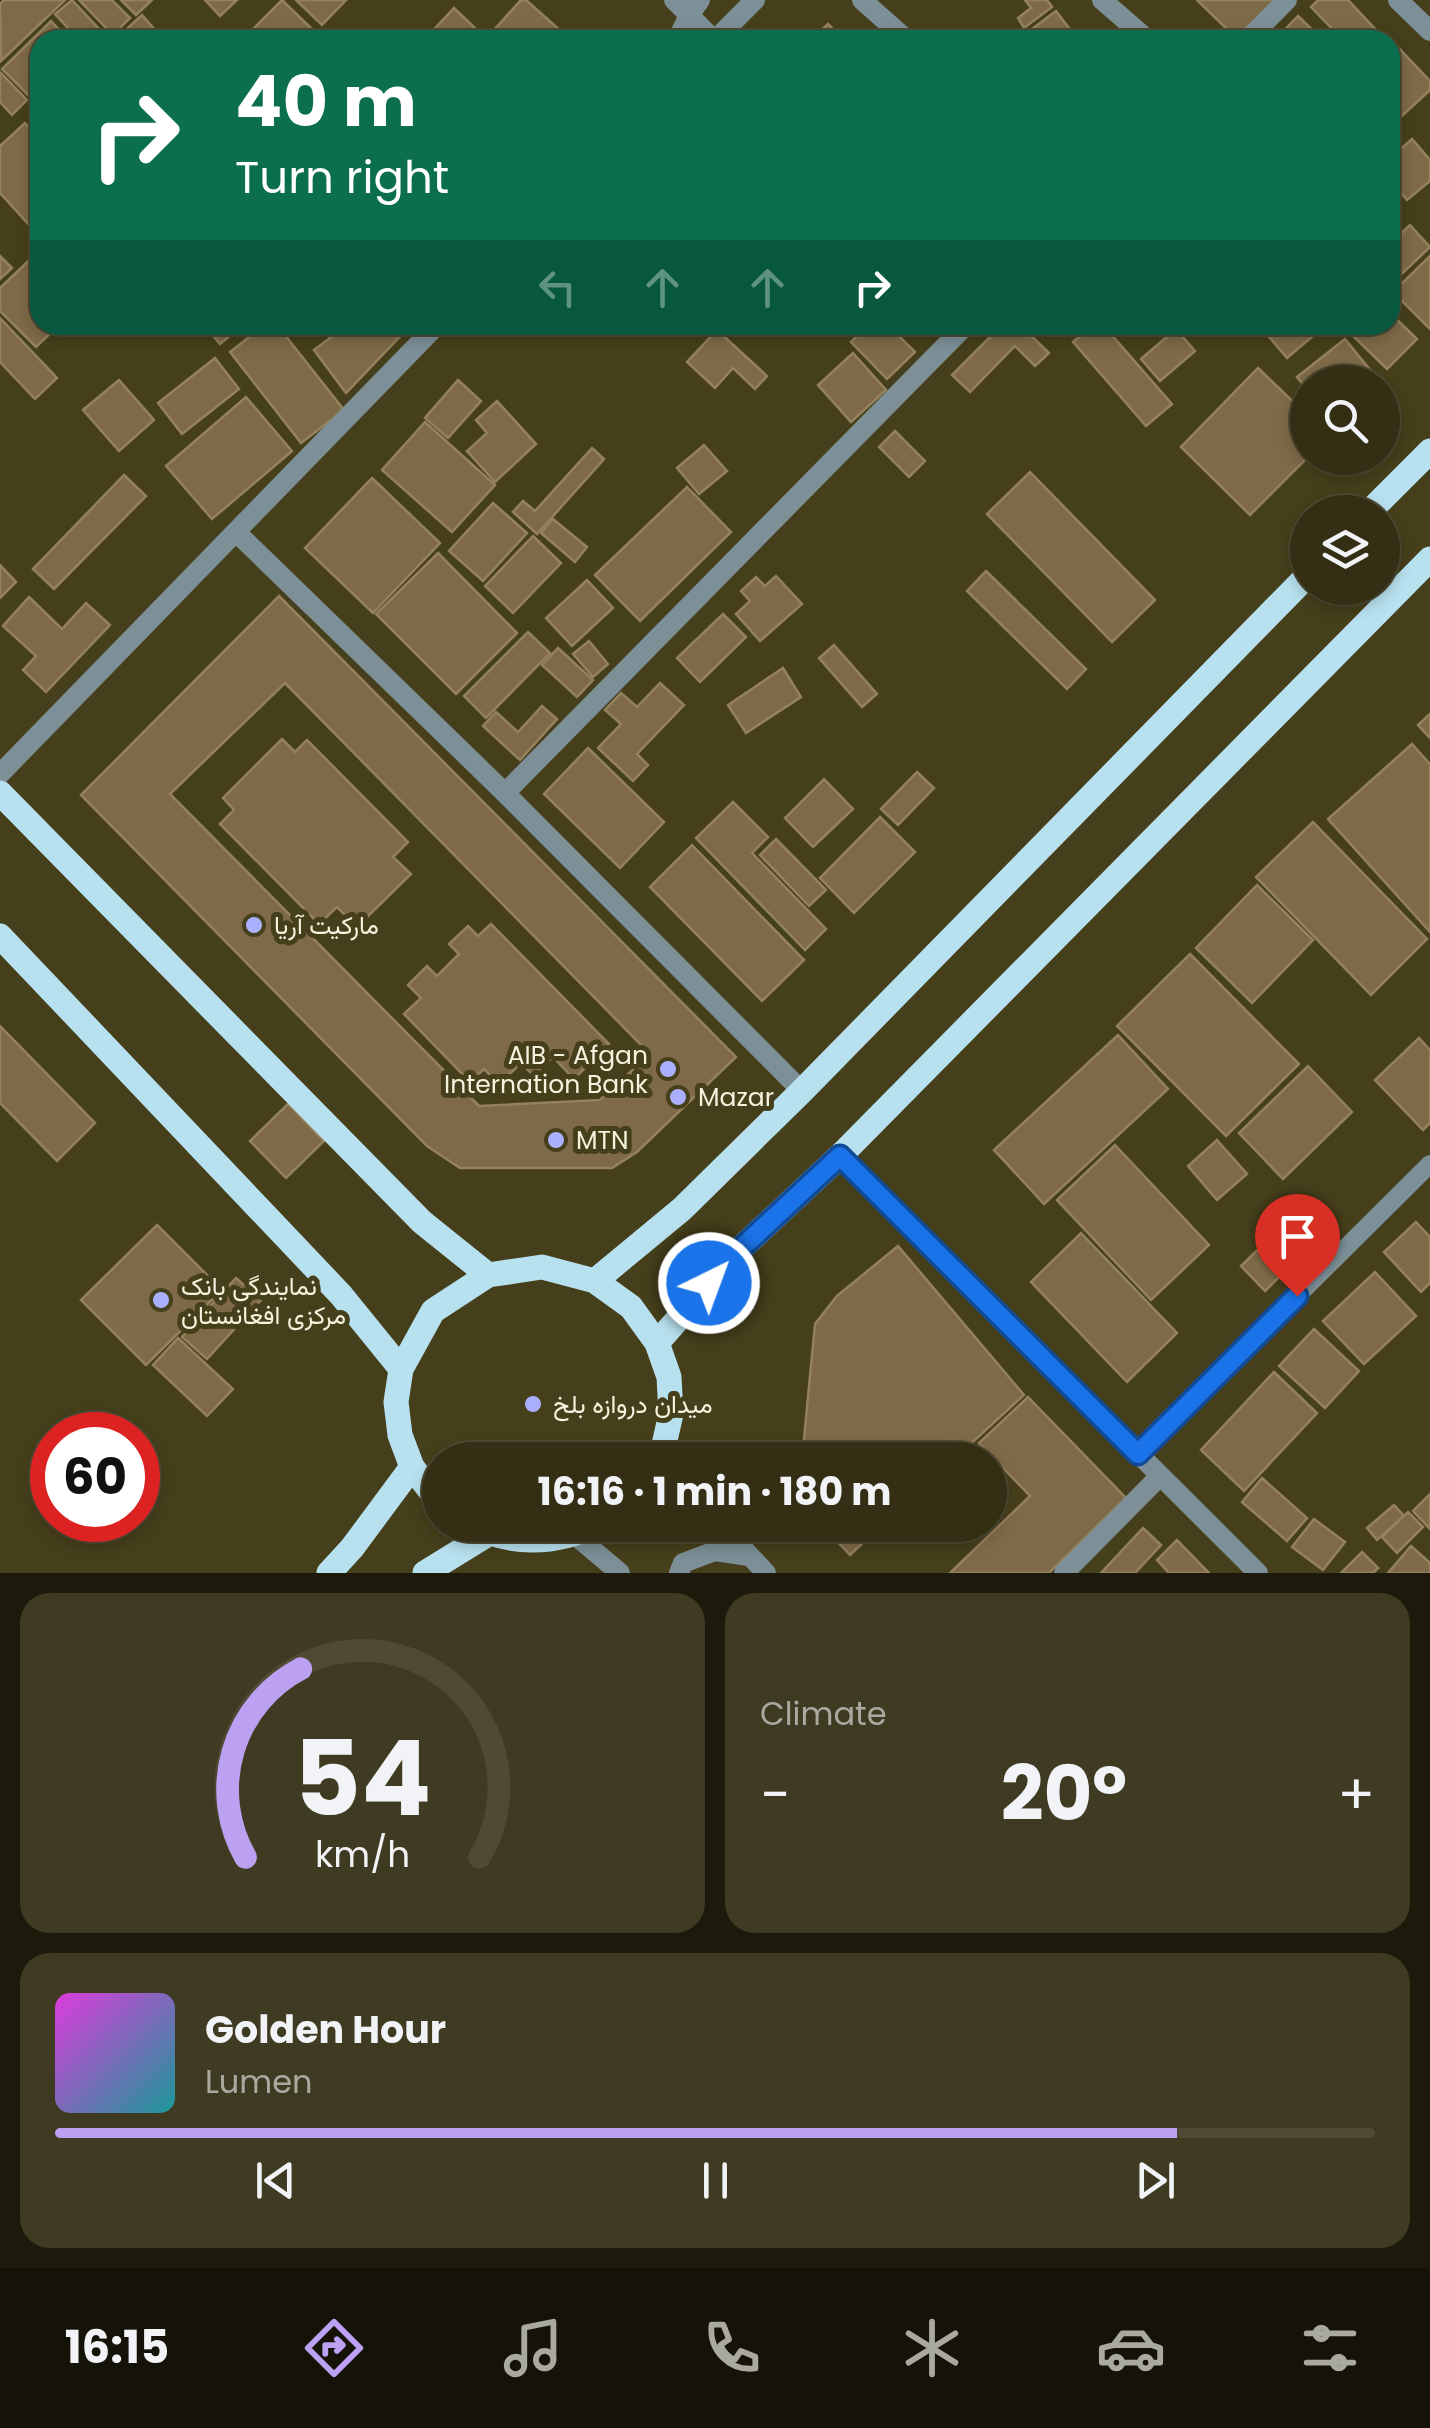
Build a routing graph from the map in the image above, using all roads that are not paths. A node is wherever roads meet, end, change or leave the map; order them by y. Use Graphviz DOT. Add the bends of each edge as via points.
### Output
graph roads {
  1 [pos="755,0"];
  2 [pos="862,0"];
  3 [pos="1102,0"];
  4 [pos="1287,0"];
  5 [pos="1398,0"];
  6 [pos="688,5"];
  7 [pos="681,30"];
  8 [pos="707,30"];
  9 [pos="724,30"];
  10 [pos="896,30"];
  11 [pos="1136,30"];
  12 [pos="1257,30"];
  13 [pos="1430,31"];
  14 [pos="427,335"];
  15 [pos="956,335"];
  16 [pos="1430,450"];
  17 [pos="1386,495"];
  18 [pos="236,532"];
  19 [pos="1430,559"];
  20 [pos="1290,593"];
  21 [pos="0,774"];
  22 [pos="0,793"];
  23 [pos="505,794"];
  24 [pos="0,936"];
  25 [pos="802,1091"];
  26 [pos="840,1156"];
  27 [pos="1430,1164"];
  28 [pos="488,1275"];
  29 [pos="595,1280"];
  30 [pos="657,1343"];
  31 [pos="401,1369"];
  32 [pos="666,1442"];
  33 [pos="1138,1454"];
  34 [pos="412,1467"];
  35 [pos="1160,1476"];
  36 [pos="422,1480"];
  37 [pos="464,1542"];
  38 [pos="595,1542"];
  39 [pos="736,1542"];
  40 [pos="749,1556"];
  41 [pos="328,1573"];
  42 [pos="425,1573"];
  43 [pos="620,1573"];
  44 [pos="679,1573"];
  45 [pos="766,1573"];
  46 [pos="1064,1573"];
  47 [pos="1258,1573"];
  1 -- 9 [label="street"];
  2 -- 10 [label="street"];
  3 -- 11 [label="street"];
  4 -- 12 [label="street"];
  5 -- 13 [label="street"];
  6 -- 7 [label="street"];
  6 -- 8 [label="street"];
  14 -- 18 [label="street"];
  15 -- 23 [label="street"];
  16 -- 17 [label="main road"];
  18 -- 21 [label="street"];
  18 -- 23 [label="street"];
  19 -- 26 [label="main road"];
  20 -- 25 [label="main road"];
  22 -- 28 [label="main road" via="422,1222"];
  23 -- 25 [label="street"];
  24 -- 31 [label="main road" via="341,1294"];
  25 -- 29 [label="main road" via="682,1209"];
  26 -- 30 [label="main road" via="735,1254"];
  26 -- 33 [label="street"];
  27 -- 33 [label="lane"];
  28 -- 29 [label="main road" via="542,1267"];
  28 -- 31 [label="main road" via="433,1311"];
  29 -- 30 [label="main road" via="631,1306"];
  30 -- 32 [label="main road" via="669,1378"];
  31 -- 34 [label="main road" via="396,1402"];
  33 -- 35 [label="street"];
  34 -- 36 [label="main road"];
  34 -- 41 [label="main road"];
  35 -- 46 [label="street"];
  35 -- 47 [label="street"];
  37 -- 42 [label="main road"];
  38 -- 43 [label="street"];
  39 -- 40 [label="street"];
  40 -- 44 [label="street" via="715,1551 683,1563"];
  40 -- 45 [label="street"];
}
